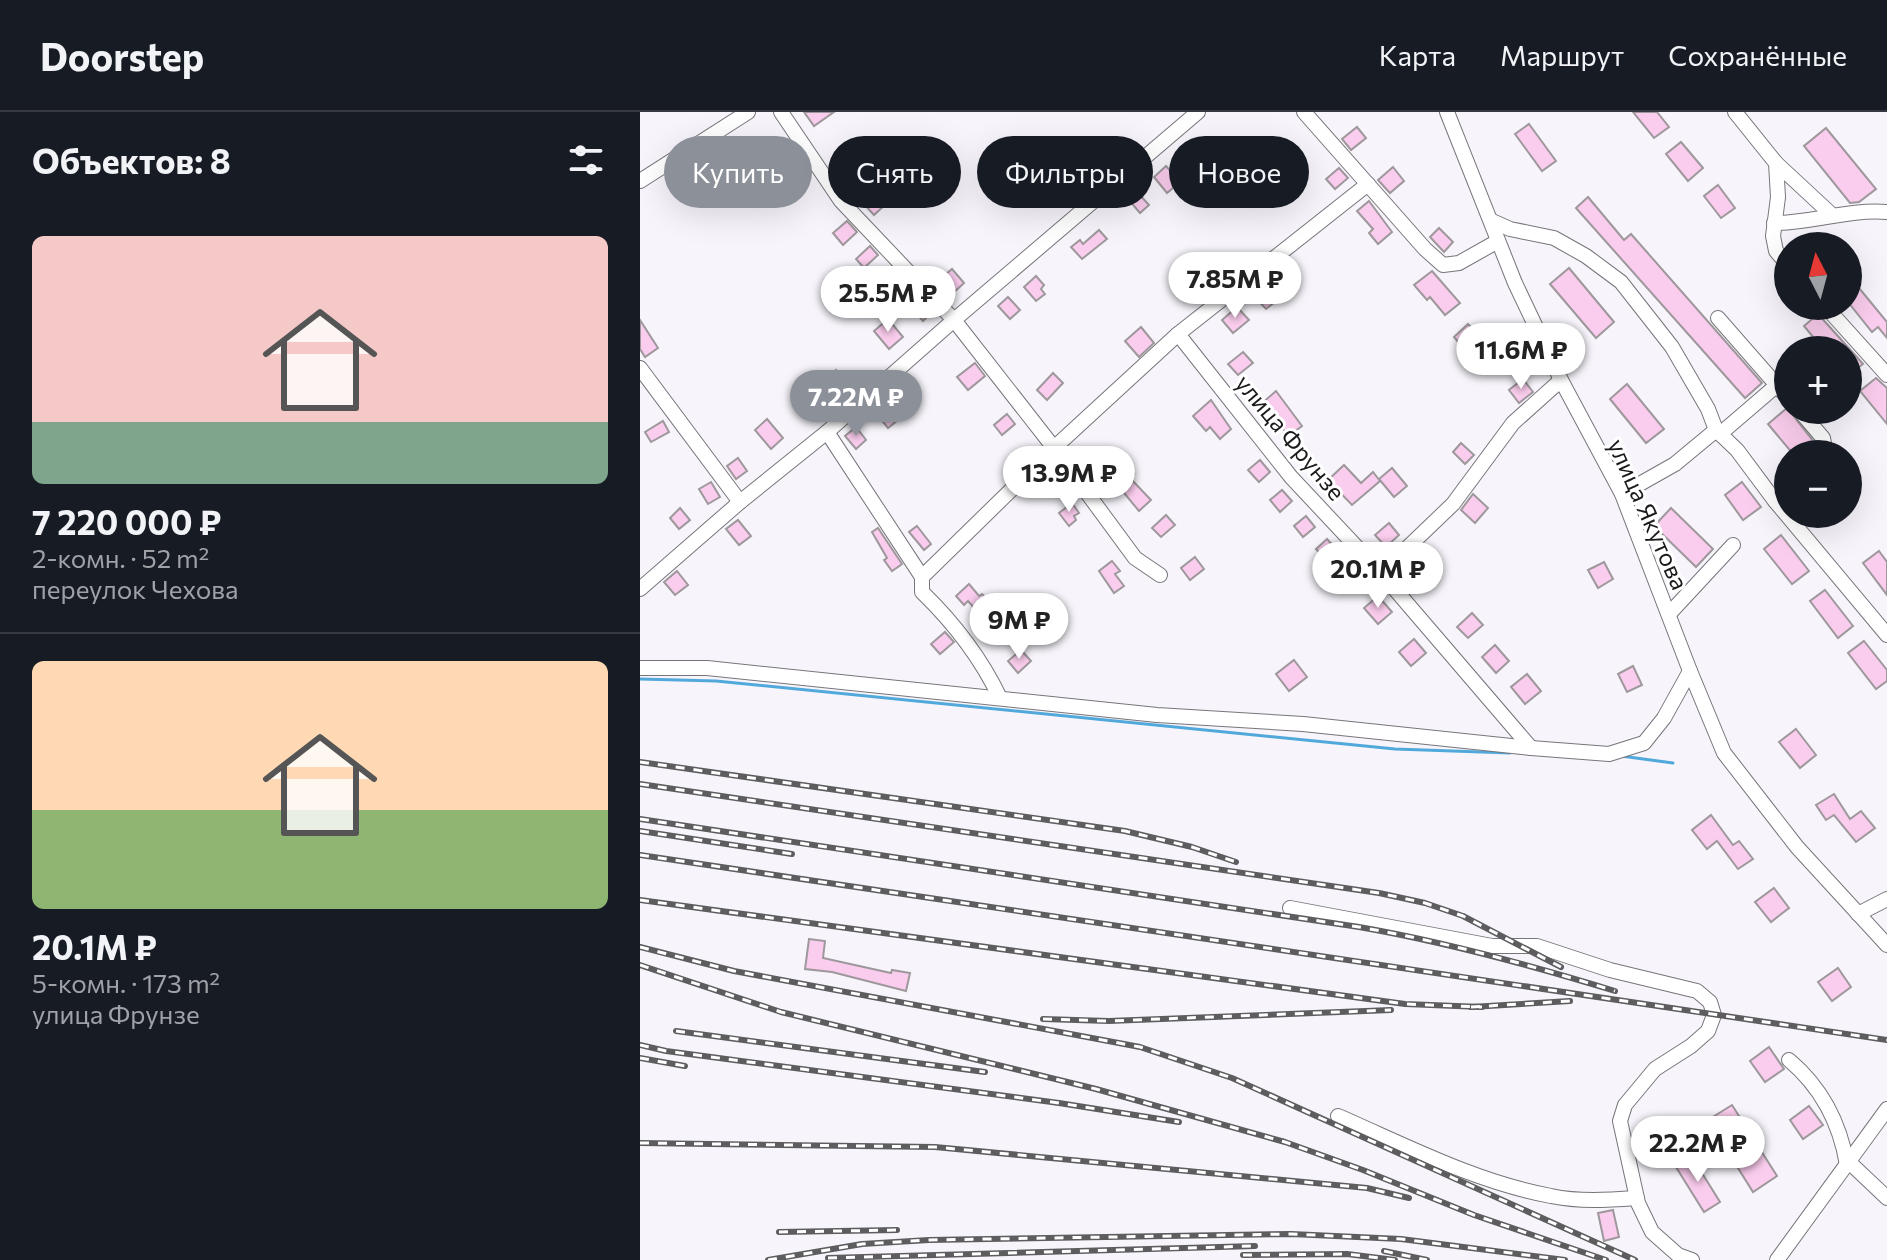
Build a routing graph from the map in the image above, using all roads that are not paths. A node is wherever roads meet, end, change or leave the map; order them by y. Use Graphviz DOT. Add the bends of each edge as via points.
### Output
graph roads {
  1 [pos="748,112"];
  2 [pos="781,112"];
  3 [pos="1198,112"];
  4 [pos="1304,112"];
  5 [pos="1447,112"];
  6 [pos="1735,112"];
  7 [pos="1776,163"];
  8 [pos="640,181"];
  9 [pos="1368,184"];
  10 [pos="1887,212"];
  11 [pos="1832,215"];
  12 [pos="1492,221"];
  13 [pos="1774,223"];
  14 [pos="1775,232"];
  15 [pos="1498,241"];
  16 [pos="1718,318"];
  17 [pos="954,320"];
  18 [pos="1838,320"];
  19 [pos="1178,334"];
  20 [pos="640,368"];
  21 [pos="1887,375"];
  22 [pos="1561,380"];
  23 [pos="1774,382"];
  24 [pos="1774,387"];
  25 [pos="1811,424"];
  26 [pos="827,432"];
  27 [pos="1718,432"];
  28 [pos="1823,440"];
  29 [pos="1054,448"];
  30 [pos="1622,494"];
  31 [pos="1774,500"];
  32 [pos="740,502"];
  33 [pos="1798,528"];
  34 [pos="1733,545"];
  35 [pos="1381,573"];
  36 [pos="1160,575"];
  37 [pos="922,577"];
  38 [pos="640,589"];
  39 [pos="1669,614"];
  40 [pos="1887,635"];
  41 [pos="640,668"];
  42 [pos="1690,671"];
  43 [pos="1000,698"];
  44 [pos="1531,748"];
  45 [pos="1887,899"];
  46 [pos="1290,908"];
  47 [pos="1858,914"];
  48 [pos="1887,945"];
  49 [pos="1789,1060"];
  50 [pos="1887,1109"];
  51 [pos="1338,1116"];
  52 [pos="1848,1163"];
  53 [pos="1637,1198"];
  54 [pos="1887,1198"];
  55 [pos="1692,1260"];
  56 [pos="1777,1260"];
  1 -- 8 [label="street"];
  2 -- 17 [label="street" via="841,201"];
  3 -- 17 [label="street"];
  4 -- 9 [label="street"];
  5 -- 12 [label="street, улица Якутова"];
  6 -- 7 [label="street"];
  7 -- 11 [label="street"];
  7 -- 13 [label="street"];
  9 -- 15 [label="street" via="1443,265 1459,263"];
  9 -- 19 [label="street"];
  10 -- 11 [label="street"];
  11 -- 13 [label="street"];
  12 -- 15 [label="street, улица Якутова"];
  12 -- 27 [label="street" via="1554,238 1621,282 1672,347"];
  13 -- 14 [label="street"];
  15 -- 22 [label="street, улица Якутова"];
  16 -- 23 [label="street"];
  17 -- 26 [label="street"];
  17 -- 29 [label="street"];
  18 -- 21 [label="street"];
  19 -- 29 [label="street"];
  19 -- 35 [label="street, улица Фрунзе" via="1291,477"];
  20 -- 32 [label="street"];
  22 -- 30 [label="street, улица Якутова"];
  22 -- 35 [label="street" via="1513,423 1453,504"];
  24 -- 27 [label="street"];
  25 -- 28 [label="street"];
  26 -- 32 [label="street"];
  26 -- 37 [label="street"];
  27 -- 30 [label="street"];
  27 -- 31 [label="street"];
  29 -- 36 [label="street" via="1135,558"];
  29 -- 37 [label="street"];
  30 -- 39 [label="street, улица Якутова"];
  32 -- 38 [label="street"];
  33 -- 40 [label="street"];
  34 -- 39 [label="street"];
  35 -- 44 [label="street, улица Фрунзе"];
  37 -- 43 [label="street" via="922,592 980,661"];
  39 -- 42 [label="street, улица Якутова"];
  41 -- 43 [label="street" via="707,668"];
  42 -- 44 [label="street" via="1644,743 1609,754"];
  42 -- 47 [label="street, улица Якутова" via="1724,753 1797,847"];
  43 -- 44 [label="street"];
  45 -- 47 [label="street"];
  46 -- 53 [label="street" via="1492,946 1537,946 1697,991 1710,1002 1714,1015 1708,1031 1655,1069 1625,1105 1620,1121"];
  47 -- 48 [label="street, улица Якутова"];
  49 -- 52 [label="street" via="1824,1098"];
  50 -- 52 [label="street"];
  51 -- 53 [label="street" via="1488,1181 1553,1197"];
  52 -- 54 [label="street"];
  52 -- 56 [label="street"];
  53 -- 55 [label="street" via="1652,1232"];
}
